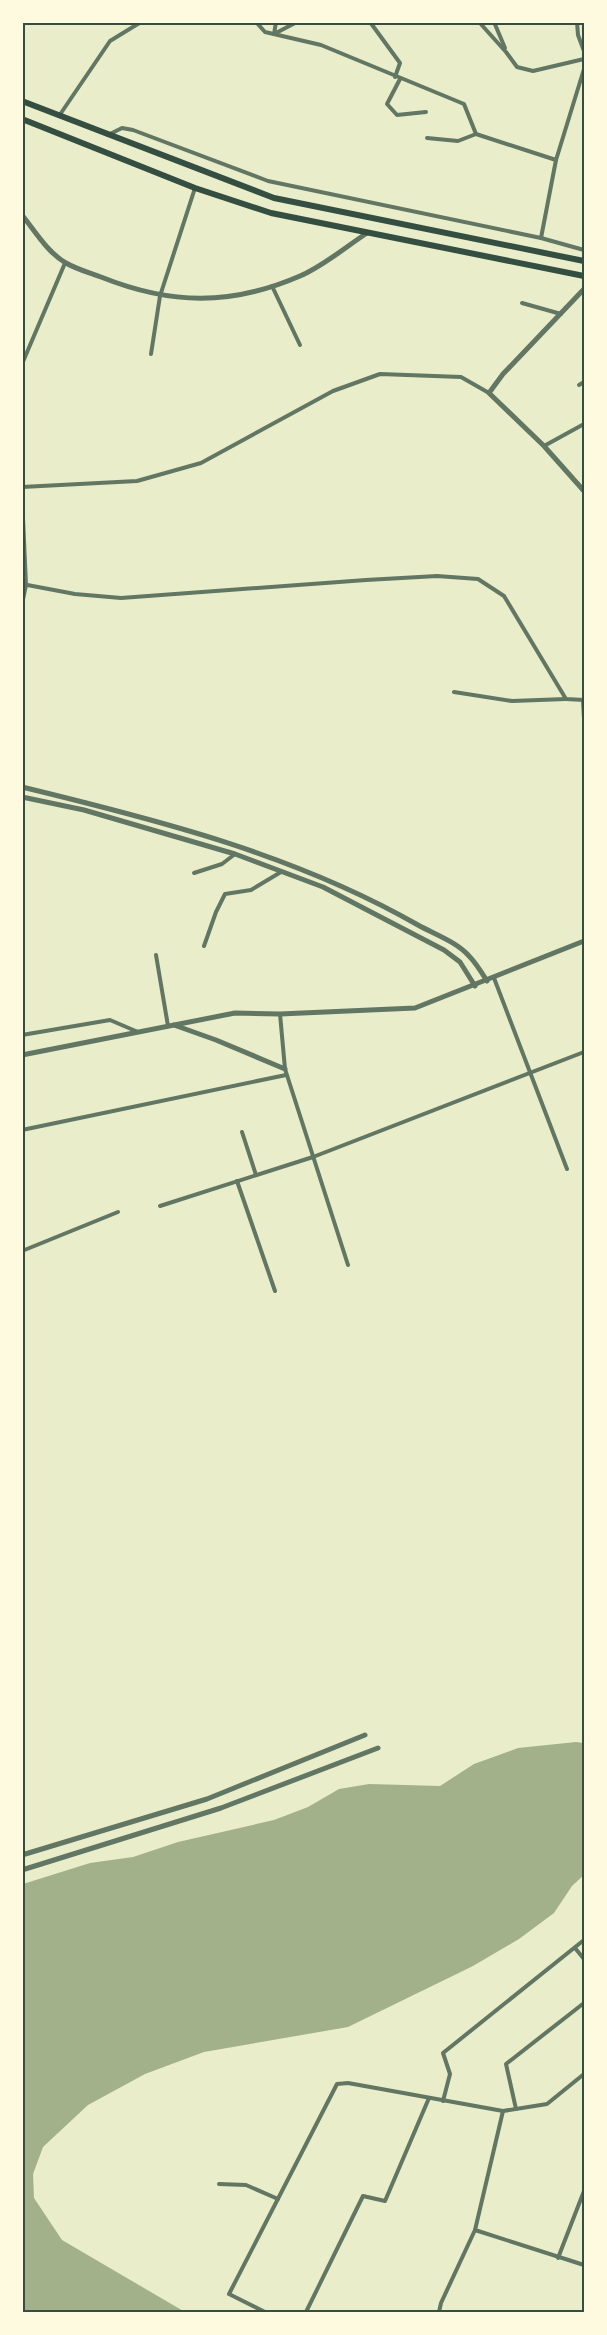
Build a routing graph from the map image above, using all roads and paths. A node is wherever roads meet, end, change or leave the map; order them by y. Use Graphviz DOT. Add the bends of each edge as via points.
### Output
graph roads {
  1 [pos="141,22"];
  2 [pos="256,22"];
  3 [pos="276,22"];
  4 [pos="297,22"];
  5 [pos="370,22"];
  6 [pos="479,22"];
  7 [pos="494,22"];
  8 [pos="578,22"];
  9 [pos="274,34"];
  10 [pos="584,51"];
  11 [pos="506,52"];
  12 [pos="584,59"];
  13 [pos="584,69"];
  14 [pos="395,77"];
  15 [pos="400,79"];
  16 [pos="22,101"];
  17 [pos="426,112"];
  18 [pos="59,116"];
  19 [pos="22,119"];
  20 [pos="476,134"];
  21 [pos="108,135"];
  22 [pos="426,138"];
  23 [pos="556,160"];
  24 [pos="195,188"];
  25 [pos="22,215"];
  26 [pos="367,232"];
  27 [pos="541,238"];
  28 [pos="584,250"];
  29 [pos="584,261"];
  30 [pos="64,262"];
  31 [pos="584,276"];
  32 [pos="272,286"];
  33 [pos="584,289"];
  34 [pos="160,296"];
  35 [pos="522,303"];
  36 [pos="561,314"];
  37 [pos="300,345"];
  38 [pos="151,354"];
  39 [pos="22,364"];
  40 [pos="584,382"];
  41 [pos="579,384"];
  42 [pos="489,392"];
  43 [pos="584,424"];
  44 [pos="544,446"];
  45 [pos="22,474"];
  46 [pos="23,479"];
  47 [pos="22,483"];
  48 [pos="22,487"];
  49 [pos="584,491"];
  50 [pos="22,496"];
  51 [pos="24,584"];
  52 [pos="22,604"];
  53 [pos="454,692"];
  54 [pos="566,699"];
  55 [pos="584,700"];
  56 [pos="584,719"];
  57 [pos="22,787"];
  58 [pos="22,797"];
  59 [pos="235,854"];
  60 [pos="281,872"];
  61 [pos="194,873"];
  62 [pos="584,941"];
  63 [pos="204,946"];
  64 [pos="156,955"];
  65 [pos="494,978"];
  66 [pos="487,981"];
  67 [pos="475,986"];
  68 [pos="280,1014"];
  69 [pos="170,1025"];
  70 [pos="138,1032"];
  71 [pos="22,1035"];
  72 [pos="584,1052"];
  73 [pos="22,1055"];
  74 [pos="286,1072"];
  75 [pos="530,1074"];
  76 [pos="22,1130"];
  77 [pos="242,1132"];
  78 [pos="313,1157"];
  79 [pos="567,1169"];
  80 [pos="256,1175"];
  81 [pos="237,1181"];
  82 [pos="160,1206"];
  83 [pos="118,1212"];
  84 [pos="22,1251"];
  85 [pos="348,1265"];
  86 [pos="275,1291"];
  87 [pos="365,1735"];
  88 [pos="378,1748"];
  89 [pos="22,1856"];
  90 [pos="22,1870"];
  91 [pos="584,1940"];
  92 [pos="575,1948"];
  93 [pos="584,1959"];
  94 [pos="584,2003"];
  95 [pos="584,2074"];
  96 [pos="429,2098"];
  97 [pos="443,2101"];
  98 [pos="516,2109"];
  99 [pos="503,2111"];
  100 [pos="219,2184"];
  101 [pos="584,2191"];
  102 [pos="278,2199"];
  103 [pos="475,2230"];
  104 [pos="558,2258"];
  105 [pos="584,2266"];
  106 [pos="265,2312"];
  107 [pos="306,2312"];
  108 [pos="439,2312"];
  1 -- 18 [label="street" via="110,41"];
  2 -- 9 [label="street" via="265,32"];
  3 -- 9 [label="street"];
  4 -- 9 [label="street"];
  5 -- 14 [label="street" via="400,62"];
  6 -- 11 [label="street"];
  7 -- 11 [label="street"];
  8 -- 10 [label="street" via="578,35"];
  9 -- 14 [label="street" via="321,45"];
  11 -- 12 [label="street" via="517,67 533,71"];
  13 -- 23 [label="street"];
  14 -- 15 [label="street"];
  15 -- 17 [label="street" via="387,104 397,115"];
  15 -- 20 [label="street" via="464,104"];
  16 -- 18 [label="main road"];
  18 -- 21 [label="main road"];
  19 -- 24 [label="main road"];
  20 -- 22 [label="street" via="458,141"];
  20 -- 23 [label="street"];
  21 -- 27 [label="street" via="122,128 133,130 268,181"];
  21 -- 29 [label="main road" via="274,198"];
  23 -- 27 [label="street"];
  24 -- 26 [label="main road" via="271,213"];
  24 -- 34 [label="street"];
  25 -- 30 [label="street"];
  26 -- 31 [label="main road"];
  26 -- 32 [label="street" via="302,276"];
  27 -- 28 [label="street"];
  30 -- 34 [label="street" via="131,289"];
  30 -- 39 [label="street"];
  32 -- 34 [label="street" via="224,298"];
  32 -- 37 [label="street"];
  33 -- 36 [label="street"];
  34 -- 38 [label="street"];
  35 -- 36 [label="street"];
  36 -- 42 [label="street"];
  40 -- 41 [label="street"];
  42 -- 44 [label="street"];
  42 -- 48 [label="street" via="462,377 380,374 332,391 200,464 137,481"];
  43 -- 44 [label="street"];
  44 -- 49 [label="street"];
  45 -- 46 [label="street"];
  46 -- 47 [label="street"];
  50 -- 51 [label="street"];
  51 -- 52 [label="street"];
  51 -- 54 [label="street" via="75,594 121,598 437,576 478,579 504,596"];
  53 -- 54 [label="street" via="512,701"];
  54 -- 55 [label="street"];
  55 -- 56 [label="street"];
  57 -- 66 [label="street" via="186,830 320,877 397,913 464,951"];
  58 -- 59 [label="street" via="84,810"];
  59 -- 60 [label="street"];
  59 -- 61 [label="street" via="222,864"];
  60 -- 63 [label="street" via="252,890 225,894"];
  60 -- 67 [label="street" via="323,887 444,950 460,962"];
  62 -- 65 [label="street"];
  64 -- 69 [label="street"];
  65 -- 66 [label="street"];
  65 -- 75 [label="street"];
  66 -- 67 [label="street"];
  67 -- 68 [label="street" via="415,1008"];
  68 -- 69 [label="street" via="235,1013"];
  68 -- 74 [label="street"];
  69 -- 70 [label="street"];
  69 -- 74 [label="street" via="216,1040"];
  70 -- 71 [label="street" via="110,1020"];
  70 -- 73 [label="street"];
  72 -- 75 [label="street"];
  74 -- 76 [label="street"];
  74 -- 78 [label="street"];
  75 -- 78 [label="street"];
  75 -- 79 [label="street"];
  77 -- 80 [label="street"];
  78 -- 80 [label="street"];
  78 -- 85 [label="street"];
  80 -- 81 [label="street"];
  81 -- 82 [label="street"];
  81 -- 86 [label="street"];
  83 -- 84 [label="street"];
  87 -- 89 [label="street" via="207,1799"];
  88 -- 90 [label="street" via="221,1808"];
  91 -- 92 [label="street"];
  92 -- 93 [label="street"];
  92 -- 97 [label="street" via="444,2053 450,2074"];
  94 -- 98 [label="street" via="506,2064"];
  95 -- 98 [label="street" via="547,2104"];
  96 -- 97 [label="street"];
  96 -- 102 [label="street" via="348,2083 337,2084"];
  96 -- 107 [label="street" via="385,2201 363,2196"];
  97 -- 99 [label="street"];
  98 -- 99 [label="street"];
  99 -- 103 [label="street"];
  100 -- 102 [label="street" via="246,2185"];
  101 -- 104 [label="street"];
  102 -- 106 [label="street" via="229,2294"];
  103 -- 104 [label="street"];
  103 -- 108 [label="street"];
  104 -- 105 [label="street"];
}
